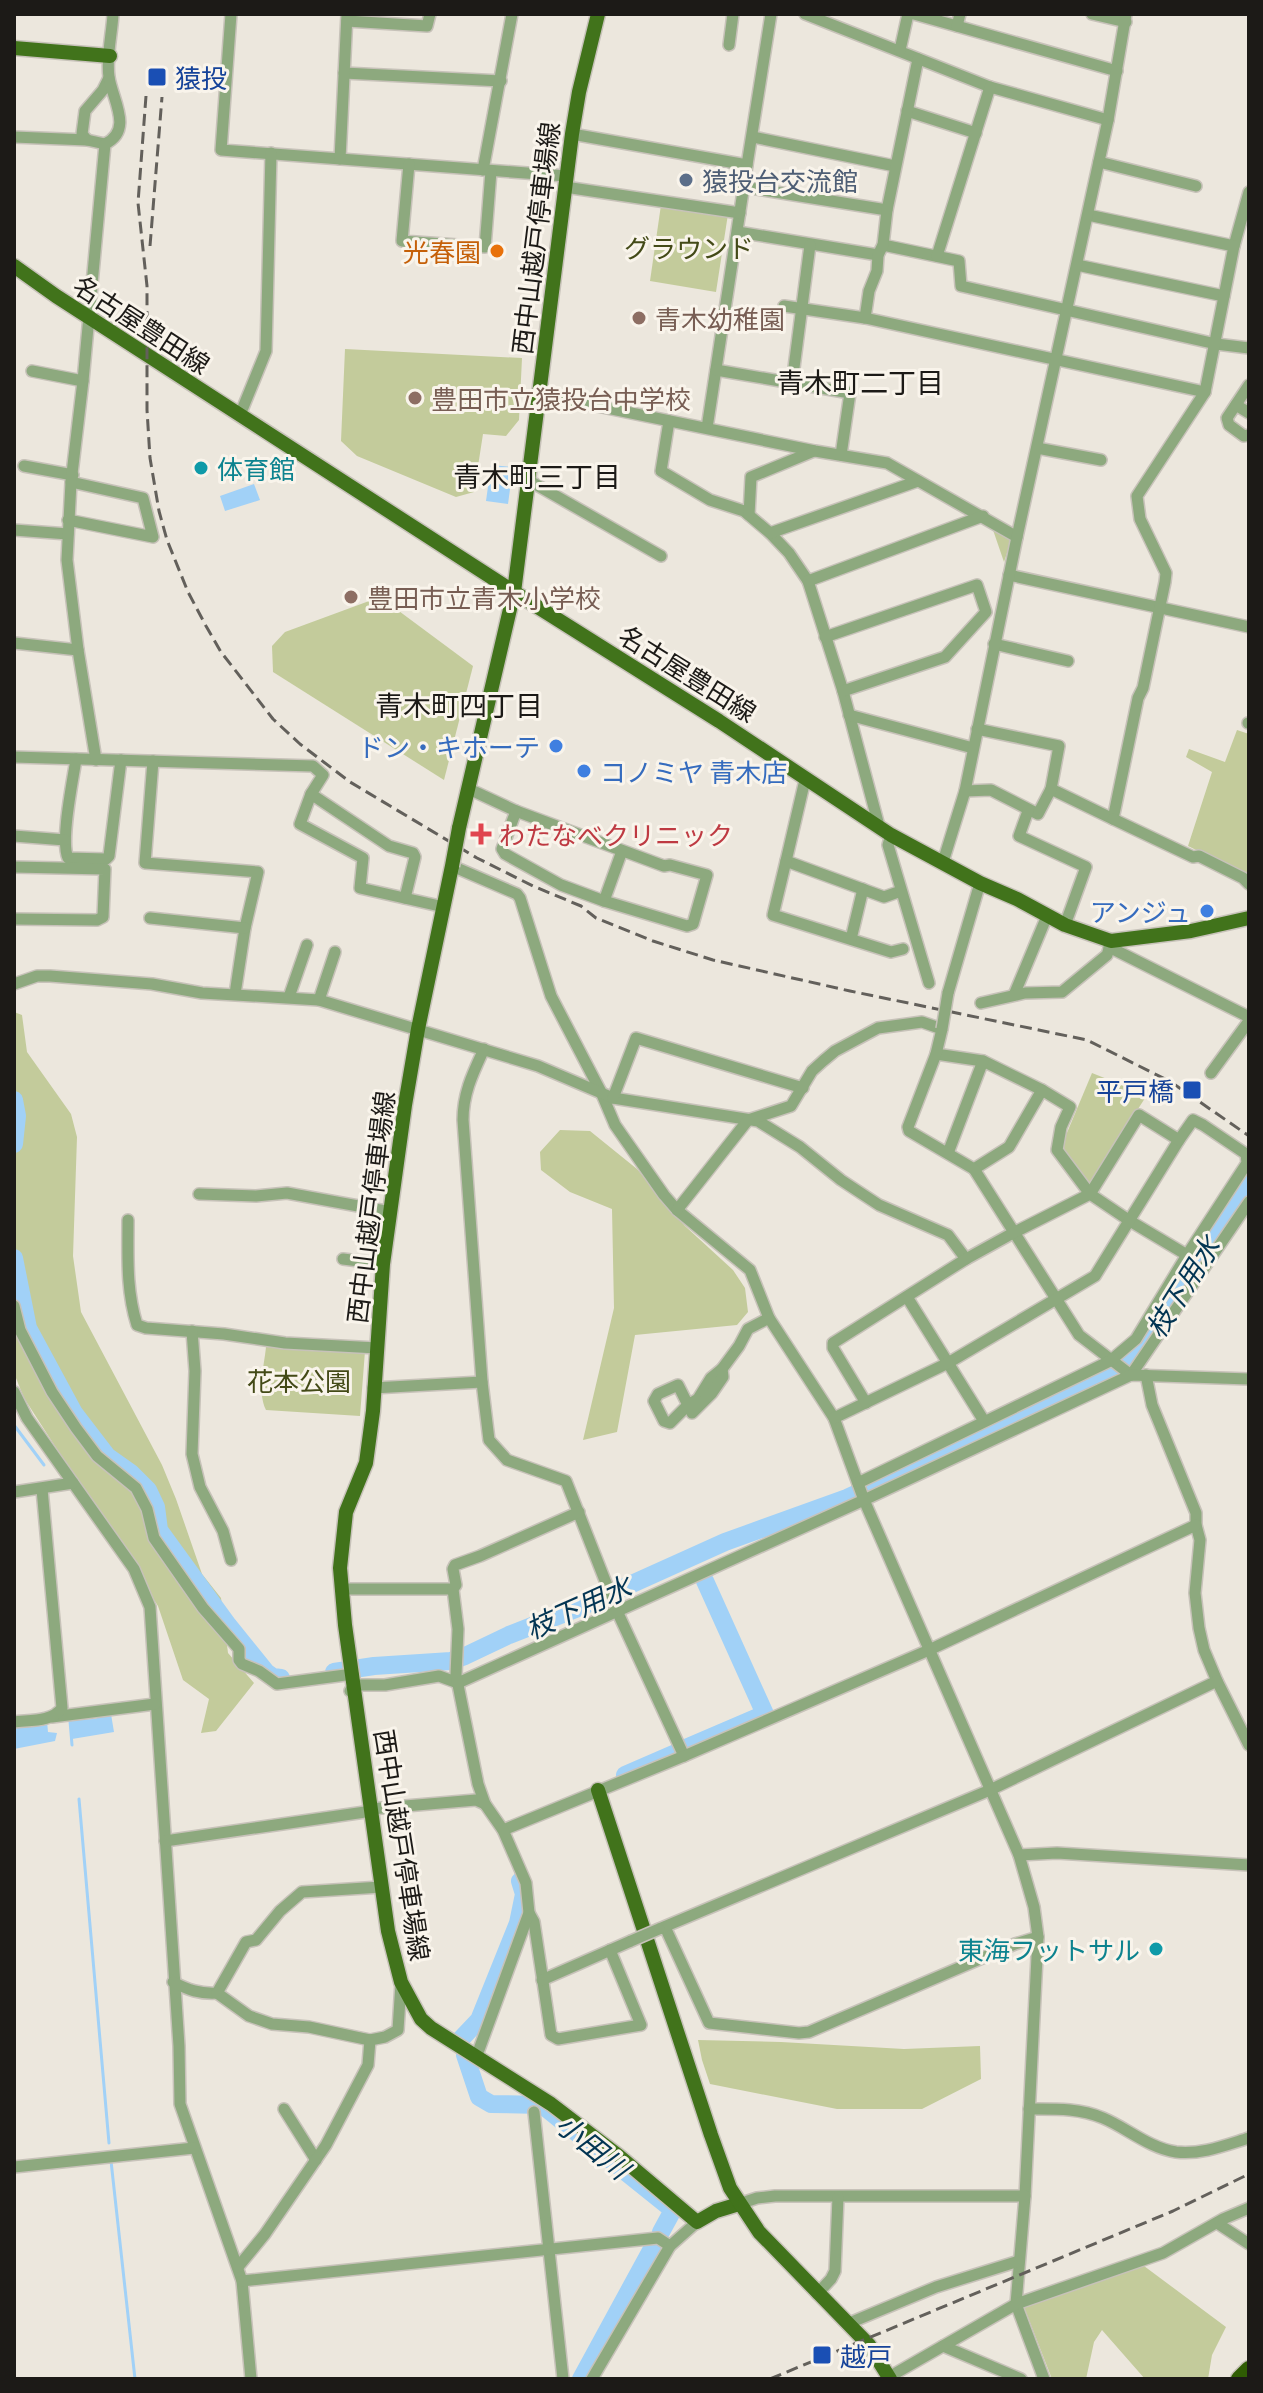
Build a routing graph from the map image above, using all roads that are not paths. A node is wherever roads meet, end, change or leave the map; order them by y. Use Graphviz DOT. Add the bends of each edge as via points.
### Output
graph roads {
  1 [pos="113,14"];
  2 [pos="231,14"];
  3 [pos="430,14"];
  4 [pos="512,14"];
  5 [pos="598,14"];
  6 [pos="733,14"];
  7 [pos="771,14"];
  8 [pos="805,14"];
  9 [pos="911,14"];
  10 [pos="1092,14"];
  11 [pos="347,17"];
  12 [pos="1126,18"];
  13 [pos="959,20"];
  14 [pos="729,45"];
  15 [pos="14,48"];
  16 [pos="900,50"];
  17 [pos="110,56"];
  18 [pos="918,59"];
  19 [pos="1117,71"];
  20 [pos="344,73"];
  21 [pos="109,78"];
  22 [pos="501,81"];
  23 [pos="990,87"];
  24 [pos="119,106"];
  25 [pos="87,108"];
  26 [pos="907,111"];
  27 [pos="1108,120"];
  28 [pos="976,133"];
  29 [pos="572,134"];
  30 [pos="14,137"];
  31 [pos="753,137"];
  32 [pos="87,140"];
  33 [pos="105,144"];
  34 [pos="271,153"];
  35 [pos="340,159"];
  36 [pos="1099,162"];
  37 [pos="409,164"];
  38 [pos="747,165"];
  39 [pos="895,166"];
  40 [pos="487,170"];
  41 [pos="566,182"];
  42 [pos="1196,186"];
  43 [pos="744,187"];
  44 [pos="1249,192"];
  45 [pos="887,210"];
  46 [pos="740,213"];
  47 [pos="1088,215"];
  48 [pos="738,232"];
  49 [pos="810,245"];
  50 [pos="1234,246"];
  51 [pos="881,250"];
  52 [pos="937,256"];
  53 [pos="1077,265"];
  54 [pos="14,266"];
  55 [pos="1224,296"];
  56 [pos="784,306"];
  57 [pos="802,310"];
  58 [pos="1067,312"];
  59 [pos="88,317"];
  60 [pos="865,318"];
  61 [pos="1216,344"];
  62 [pos="1249,348"];
  63 [pos="1057,359"];
  64 [pos="716,370"];
  65 [pos="32,371"];
  66 [pos="83,381"];
  67 [pos="792,383"];
  68 [pos="1249,385"];
  69 [pos="1205,392"];
  70 [pos="539,394"];
  71 [pos="1236,405"];
  72 [pos="1249,413"];
  73 [pos="240,415"];
  74 [pos="669,421"];
  75 [pos="707,428"];
  76 [pos="1249,435"];
  77 [pos="1037,448"];
  78 [pos="815,451"];
  79 [pos="841,455"];
  80 [pos="1101,460"];
  81 [pos="24,466"];
  82 [pos="72,478"];
  83 [pos="528,480"];
  84 [pos="918,481"];
  85 [pos="749,515"];
  86 [pos="983,516"];
  87 [pos="68,520"];
  88 [pos="14,530"];
  89 [pos="770,533"];
  90 [pos="68,534"];
  91 [pos="1017,537"];
  92 [pos="661,556"];
  93 [pos="1009,575"];
  94 [pos="808,581"];
  95 [pos="514,592"];
  96 [pos="1160,608"];
  97 [pos="986,612"];
  98 [pos="1000,617"];
  99 [pos="1249,627"];
  100 [pos="825,637"];
  101 [pos="14,643"];
  102 [pos="994,644"];
  103 [pos="78,650"];
  104 [pos="1068,661"];
  105 [pos="843,691"];
  106 [pos="849,715"];
  107 [pos="977,729"];
  108 [pos="973,748"];
  109 [pos="14,757"];
  110 [pos="76,759"];
  111 [pos="96,760"];
  112 [pos="121,760"];
  113 [pos="153,761"];
  114 [pos="805,780"];
  115 [pos="469,789"];
  116 [pos="1051,789"];
  117 [pos="965,791"];
  118 [pos="311,794"];
  119 [pos="516,811"];
  120 [pos="1028,811"];
  121 [pos="1113,819"];
  122 [pos="885,831"];
  123 [pos="14,836"];
  124 [pos="65,840"];
  125 [pos="622,851"];
  126 [pos="786,861"];
  127 [pos="943,862"];
  128 [pos="452,866"];
  129 [pos="14,867"];
  130 [pos="980,883"];
  131 [pos="1249,884"];
  132 [pos="863,889"];
  133 [pos="901,891"];
  134 [pos="405,898"];
  135 [pos="604,901"];
  136 [pos="444,907"];
  137 [pos="1047,916"];
  138 [pos="150,918"];
  139 [pos="1249,918"];
  140 [pos="14,919"];
  141 [pos="1065,925"];
  142 [pos="245,928"];
  143 [pos="851,939"];
  144 [pos="1110,944"];
  145 [pos="307,945"];
  146 [pos="903,949"];
  147 [pos="335,952"];
  148 [pos="929,983"];
  149 [pos="14,984"];
  150 [pos="235,994"];
  151 [pos="1014,995"];
  152 [pos="289,997"];
  153 [pos="319,1000"];
  154 [pos="981,1003"];
  155 [pos="1249,1019"];
  156 [pos="418,1029"];
  157 [pos="942,1029"];
  158 [pos="484,1049"];
  159 [pos="936,1054"];
  160 [pos="983,1061"];
  161 [pos="1211,1073"];
  162 [pos="803,1088"];
  163 [pos="1042,1090"];
  164 [pos="607,1095"];
  165 [pos="748,1120"];
  166 [pos="1179,1140"];
  167 [pos="948,1153"];
  168 [pos="974,1169"];
  169 [pos="199,1194"];
  170 [pos="1090,1194"];
  171 [pos="1249,1202"];
  172 [pos="677,1210"];
  173 [pos="391,1212"];
  174 [pos="128,1220"];
  175 [pos="1130,1221"];
  176 [pos="1013,1233"];
  177 [pos="1187,1255"];
  178 [pos="343,1259"];
  179 [pos="966,1259"];
  180 [pos="383,1264"];
  181 [pos="907,1297"];
  182 [pos="1055,1301"];
  183 [pos="14,1306"];
  184 [pos="769,1318"];
  185 [pos="192,1331"];
  186 [pos="377,1348"];
  187 [pos="1110,1361"];
  188 [pos="948,1363"];
  189 [pos="1128,1374"];
  190 [pos="1146,1375"];
  191 [pos="1249,1379"];
  192 [pos="482,1382"];
  193 [pos="373,1388"];
  194 [pos="14,1392"];
  195 [pos="866,1403"];
  196 [pos="690,1409"];
  197 [pos="834,1418"];
  198 [pos="984,1421"];
  199 [pos="73,1483"];
  200 [pos="858,1483"];
  201 [pos="42,1489"];
  202 [pos="14,1492"];
  203 [pos="864,1498"];
  204 [pos="579,1512"];
  205 [pos="1196,1525"];
  206 [pos="231,1560"];
  207 [pos="343,1589"];
  208 [pos="453,1589"];
  209 [pos="616,1606"];
  210 [pos="929,1650"];
  211 [pos="351,1679"];
  212 [pos="1217,1681"];
  213 [pos="458,1683"];
  214 [pos="155,1704"];
  215 [pos="52,1717"];
  216 [pos="14,1722"];
  217 [pos="1249,1745"];
  218 [pos="684,1756"];
  219 [pos="598,1790"];
  220 [pos="990,1790"];
  221 [pos="485,1804"];
  222 [pos="370,1809"];
  223 [pos="503,1830"];
  224 [pos="165,1841"];
  225 [pos="1019,1855"];
  226 [pos="1249,1865"];
  227 [pos="381,1887"];
  228 [pos="529,1913"];
  229 [pos="662,1928"];
  230 [pos="1038,1937"];
  231 [pos="610,1950"];
  232 [pos="542,1980"];
  233 [pos="173,1982"];
  234 [pos="401,1982"];
  235 [pos="217,1993"];
  236 [pos="370,2040"];
  237 [pos="477,2055"];
  238 [pos="284,2109"];
  239 [pos="1029,2109"];
  240 [pos="534,2112"];
  241 [pos="1249,2138"];
  242 [pos="194,2148"];
  243 [pos="316,2160"];
  244 [pos="14,2167"];
  245 [pos="1025,2196"];
  246 [pos="838,2197"];
  247 [pos="739,2204"];
  248 [pos="1249,2208"];
  249 [pos="697,2222"];
  250 [pos="1217,2223"];
  251 [pos="1249,2244"];
  252 [pos="670,2246"];
  253 [pos="549,2248"];
  254 [pos="1019,2261"];
  255 [pos="238,2267"];
  256 [pos="242,2281"];
  257 [pos="817,2294"];
  258 [pos="1016,2304"];
  259 [pos="847,2324"];
  260 [pos="943,2346"];
  261 [pos="1249,2369"];
  262 [pos="889,2378"];
  263 [pos="251,2379"];
  264 [pos="563,2379"];
  265 [pos="592,2379"];
  266 [pos="1021,2379"];
  267 [pos="1044,2379"];
  268 [pos="1239,2379"];
  1 -- 17 [label="street"];
  2 -- 34 [label="street" via="221,150"];
  3 -- 11 [label="street" via="427,26"];
  4 -- 22 [label="street"];
  5 -- 29 [label="main road, 西中山越戸停車場線"];
  6 -- 14 [label="street"];
  7 -- 31 [label="street"];
  8 -- 16 [label="street"];
  9 -- 13 [label="street"];
  9 -- 16 [label="street"];
  10 -- 12 [label="street"];
  11 -- 20 [label="street"];
  12 -- 19 [label="street"];
  13 -- 19 [label="street"];
  15 -- 17 [label="main road"];
  16 -- 18 [label="street"];
  17 -- 21 [label="street"];
  18 -- 23 [label="street"];
  18 -- 26 [label="street"];
  19 -- 27 [label="street"];
  20 -- 22 [label="street"];
  20 -- 35 [label="street"];
  21 -- 24 [label="street"];
  21 -- 25 [label="street"];
  22 -- 40 [label="street"];
  23 -- 27 [label="street"];
  23 -- 28 [label="street"];
  24 -- 25 [label="street"];
  24 -- 33 [label="street" via="119,129"];
  25 -- 32 [label="street" via="82,134"];
  26 -- 28 [label="street"];
  26 -- 39 [label="street"];
  27 -- 36 [label="street"];
  28 -- 52 [label="street"];
  29 -- 38 [label="street"];
  29 -- 41 [label="main road, 西中山越戸停車場線"];
  30 -- 32 [label="street"];
  31 -- 38 [label="street"];
  31 -- 39 [label="street"];
  32 -- 33 [label="street"];
  33 -- 59 [label="street"];
  34 -- 35 [label="street"];
  34 -- 73 [label="street" via="266,351"];
  35 -- 37 [label="street"];
  36 -- 42 [label="street"];
  36 -- 47 [label="street"];
  37 -- 40 [label="street"];
  37 -- 40 [label="street" via="402,241 485,247"];
  38 -- 43 [label="street"];
  39 -- 45 [label="street"];
  40 -- 41 [label="street"];
  41 -- 46 [label="street"];
  41 -- 70 [label="main road, 西中山越戸停車場線"];
  43 -- 45 [label="street"];
  43 -- 46 [label="street"];
  44 -- 50 [label="street"];
  45 -- 51 [label="street"];
  46 -- 48 [label="street"];
  47 -- 50 [label="street"];
  47 -- 53 [label="street"];
  48 -- 49 [label="street"];
  48 -- 64 [label="street"];
  49 -- 51 [label="street"];
  49 -- 57 [label="street"];
  50 -- 55 [label="street"];
  51 -- 52 [label="street"];
  51 -- 60 [label="street"];
  52 -- 58 [label="street" via="959,261 961,286"];
  53 -- 55 [label="street"];
  53 -- 58 [label="street"];
  54 -- 59 [label="main road, 名古屋豊田線"];
  55 -- 61 [label="street"];
  56 -- 57 [label="street"];
  57 -- 60 [label="street"];
  57 -- 67 [label="street"];
  58 -- 61 [label="street"];
  58 -- 63 [label="street"];
  59 -- 66 [label="street"];
  59 -- 73 [label="main road, 名古屋豊田線"];
  60 -- 63 [label="street"];
  61 -- 62 [label="street"];
  61 -- 69 [label="street"];
  63 -- 69 [label="street"];
  63 -- 77 [label="street"];
  64 -- 67 [label="street"];
  64 -- 75 [label="street"];
  65 -- 66 [label="street"];
  66 -- 82 [label="street"];
  67 -- 79 [label="street" via="850,393"];
  68 -- 71 [label="street"];
  69 -- 96 [label="street" via="1137,496 1140,519 1166,573"];
  70 -- 74 [label="street"];
  70 -- 83 [label="main road, 西中山越戸停車場線"];
  71 -- 72 [label="street"];
  71 -- 76 [label="street" via="1227,418 1229,425"];
  73 -- 95 [label="main road, 名古屋豊田線"];
  74 -- 75 [label="street"];
  74 -- 85 [label="street" via="661,471 710,500"];
  75 -- 78 [label="street"];
  77 -- 80 [label="street"];
  77 -- 91 [label="street"];
  78 -- 79 [label="street"];
  78 -- 85 [label="street" via="751,477"];
  79 -- 84 [label="street" via="887,463"];
  81 -- 82 [label="street"];
  82 -- 87 [label="street"];
  82 -- 87 [label="street" via="143,498 153,537"];
  83 -- 92 [label="street"];
  83 -- 95 [label="main road, 西中山越戸停車場線"];
  84 -- 86 [label="street"];
  84 -- 89 [label="street"];
  85 -- 89 [label="street"];
  86 -- 91 [label="street"];
  86 -- 94 [label="street"];
  87 -- 90 [label="street"];
  88 -- 90 [label="street"];
  89 -- 94 [label="street"];
  90 -- 103 [label="street"];
  91 -- 93 [label="street"];
  93 -- 96 [label="street"];
  93 -- 98 [label="street"];
  94 -- 100 [label="street"];
  95 -- 114 [label="main road, 名古屋豊田線"];
  95 -- 115 [label="main road, 西中山越戸停車場線"];
  96 -- 99 [label="street"];
  96 -- 121 [label="street"];
  97 -- 98 [label="street"];
  97 -- 100 [label="street" via="977,585"];
  97 -- 105 [label="street" via="945,657"];
  98 -- 102 [label="street"];
  100 -- 105 [label="street"];
  101 -- 103 [label="street"];
  102 -- 104 [label="street"];
  102 -- 107 [label="street"];
  103 -- 111 [label="street"];
  105 -- 106 [label="street"];
  106 -- 108 [label="street"];
  106 -- 122 [label="street"];
  107 -- 108 [label="street"];
  107 -- 116 [label="street" via="1059,746"];
  108 -- 117 [label="street"];
  109 -- 110 [label="street"];
  110 -- 111 [label="street"];
  110 -- 124 [label="street"];
  111 -- 112 [label="street"];
  112 -- 113 [label="street"];
  112 -- 124 [label="street" via="109,856 68,858"];
  113 -- 118 [label="street" via="313,766 323,775"];
  113 -- 142 [label="street" via="145,863 258,872"];
  114 -- 122 [label="main road, 名古屋豊田線"];
  114 -- 126 [label="street"];
  115 -- 119 [label="street"];
  115 -- 128 [label="main road, 西中山越戸停車場線, bridge"];
  116 -- 120 [label="street" via="1038,814"];
  116 -- 121 [label="street"];
  117 -- 120 [label="street" via="991,790"];
  117 -- 127 [label="street"];
  118 -- 134 [label="street" via="389,846 413,853"];
  118 -- 134 [label="street" via="300,824 363,858 360,888"];
  119 -- 125 [label="street"];
  119 -- 135 [label="street" via="502,849 505,854"];
  120 -- 141 [label="street" via="1019,836 1086,867"];
  121 -- 131 [label="street"];
  122 -- 127 [label="main road, 名古屋豊田線"];
  122 -- 133 [label="street"];
  123 -- 124 [label="street"];
  125 -- 135 [label="street"];
  125 -- 135 [label="street" via="707,875 693,924"];
  126 -- 132 [label="street"];
  126 -- 143 [label="street" via="773,915"];
  127 -- 130 [label="main road, 名古屋豊田線"];
  128 -- 136 [label="main road, 西中山越戸停車場線"];
  128 -- 164 [label="street" via="520,898 551,996"];
  129 -- 140 [label="street" via="105,869 103,917"];
  130 -- 137 [label="main road, 名古屋豊田線"];
  130 -- 157 [label="street, bridge"];
  132 -- 133 [label="street" via="884,897"];
  132 -- 143 [label="street"];
  133 -- 148 [label="street"];
  134 -- 136 [label="street"];
  136 -- 156 [label="main road, 西中山越戸停車場線"];
  137 -- 141 [label="main road, 名古屋豊田線"];
  137 -- 151 [label="street"];
  138 -- 142 [label="street"];
  139 -- 144 [label="main road, 名古屋豊田線"];
  141 -- 144 [label="main road, 名古屋豊田線"];
  142 -- 150 [label="street"];
  143 -- 146 [label="street" via="891,952"];
  144 -- 151 [label="street" via="1107,955 1062,992"];
  144 -- 155 [label="street"];
  145 -- 152 [label="street"];
  147 -- 153 [label="street"];
  149 -- 150 [label="street" via="50,976"];
  150 -- 152 [label="street"];
  151 -- 154 [label="street"];
  152 -- 153 [label="street"];
  153 -- 156 [label="street"];
  155 -- 161 [label="street"];
  156 -- 158 [label="street"];
  156 -- 173 [label="main road, 西中山越戸停車場線"];
  157 -- 159 [label="street"];
  157 -- 162 [label="street" via="922,1022 878,1028 835,1051 812,1071"];
  158 -- 164 [label="street"];
  158 -- 192 [label="street" via="463,1103"];
  159 -- 160 [label="street"];
  159 -- 167 [label="street" via="908,1127"];
  160 -- 163 [label="street"];
  160 -- 167 [label="street"];
  162 -- 164 [label="street" via="636,1038"];
  162 -- 165 [label="street" via="791,1106"];
  163 -- 168 [label="street" via="1009,1147"];
  163 -- 170 [label="street" via="1070,1107 1057,1150"];
  164 -- 165 [label="street"];
  164 -- 172 [label="street" via="615,1125"];
  165 -- 172 [label="street"];
  165 -- 179 [label="street" via="790,1141 879,1205 948,1235"];
  166 -- 170 [label="street" via="1139,1115"];
  166 -- 175 [label="street"];
  166 -- 177 [label="street" via="1193,1120 1246,1154 1247,1160"];
  167 -- 168 [label="street"];
  168 -- 176 [label="street"];
  169 -- 173 [label="street" via="287,1193"];
  170 -- 175 [label="street"];
  170 -- 176 [label="street"];
  171 -- 189 [label="street"];
  172 -- 184 [label="street" via="750,1270"];
  173 -- 180 [label="main road, 西中山越戸停車場線"];
  174 -- 185 [label="street" via="128,1286 137,1325"];
  175 -- 177 [label="street"];
  175 -- 182 [label="street" via="1095,1276"];
  176 -- 179 [label="street"];
  176 -- 182 [label="street"];
  177 -- 187 [label="street" via="1132,1344"];
  178 -- 180 [label="street"];
  179 -- 181 [label="street"];
  180 -- 186 [label="main road, 西中山越戸停車場線"];
  181 -- 188 [label="street"];
  181 -- 195 [label="street" via="832,1346"];
  182 -- 187 [label="street" via="1079,1335"];
  182 -- 188 [label="street"];
  183 -- 211 [label="street" via="20,1330 52,1392 97,1456 136,1488 154,1538 239,1649 242,1664 277,1684"];
  184 -- 196 [label="street" via="748,1329"];
  184 -- 197 [label="street"];
  185 -- 186 [label="street"];
  185 -- 206 [label="street" via="192,1454"];
  186 -- 193 [label="main road, 西中山越戸停車場線"];
  187 -- 189 [label="street"];
  187 -- 198 [label="street"];
  188 -- 195 [label="street"];
  188 -- 198 [label="street"];
  189 -- 190 [label="street"];
  189 -- 203 [label="street"];
  190 -- 191 [label="street"];
  190 -- 205 [label="street"];
  192 -- 193 [label="street"];
  192 -- 204 [label="street" via="489,1440 507,1460 566,1481"];
  193 -- 207 [label="main road, 西中山越戸停車場線" via="366,1463 346,1512"];
  194 -- 199 [label="street"];
  195 -- 197 [label="street"];
  197 -- 200 [label="street"];
  198 -- 200 [label="street"];
  199 -- 201 [label="street"];
  199 -- 214 [label="street" via="134,1569 146,1596"];
  200 -- 203 [label="street"];
  201 -- 202 [label="street"];
  201 -- 215 [label="street" via="62,1706"];
  203 -- 209 [label="street"];
  203 -- 210 [label="street"];
  204 -- 208 [label="street" via="455,1565"];
  204 -- 209 [label="street"];
  205 -- 210 [label="street"];
  205 -- 212 [label="street" via="1199,1628"];
  207 -- 208 [label="street"];
  207 -- 211 [label="main road, 西中山越戸停車場線"];
  208 -- 213 [label="street"];
  209 -- 213 [label="street"];
  209 -- 218 [label="street"];
  210 -- 218 [label="street"];
  210 -- 220 [label="street"];
  211 -- 213 [label="street" via="385,1685 439,1676"];
  211 -- 222 [label="main road, 西中山越戸停車場線"];
  212 -- 217 [label="street"];
  212 -- 220 [label="street"];
  213 -- 221 [label="street"];
  214 -- 215 [label="street"];
  214 -- 224 [label="street"];
  215 -- 216 [label="street"];
  218 -- 219 [label="street"];
  219 -- 223 [label="street"];
  219 -- 247 [label="main road" via="711,2135"];
  220 -- 225 [label="street"];
  220 -- 229 [label="street"];
  221 -- 222 [label="street" via="476,1800"];
  221 -- 223 [label="street"];
  222 -- 224 [label="street"];
  222 -- 227 [label="main road, 西中山越戸停車場線"];
  223 -- 228 [label="street" via="526,1883"];
  224 -- 233 [label="street"];
  225 -- 226 [label="street"];
  225 -- 230 [label="street"];
  227 -- 234 [label="main road, 西中山越戸停車場線"];
  227 -- 235 [label="street" via="302,1892 256,1940 246,1942"];
  228 -- 232 [label="street"];
  228 -- 237 [label="street"];
  229 -- 230 [label="street" via="709,2023 799,2033"];
  229 -- 231 [label="street, bridge"];
  230 -- 239 [label="street"];
  231 -- 232 [label="street"];
  231 -- 232 [label="street" via="641,2025 558,2039 551,2035"];
  233 -- 235 [label="street" via="187,1990"];
  233 -- 242 [label="street" via="180,2104"];
  234 -- 236 [label="street" via="398,2030"];
  234 -- 237 [label="main road, 西中山越戸停車場線" via="421,2019"];
  235 -- 236 [label="street" via="249,2016 272,2024"];
  236 -- 243 [label="street" via="368,2065"];
  237 -- 249 [label="main road, 西中山越戸停車場線" via="589,2132"];
  238 -- 243 [label="street"];
  239 -- 241 [label="street" via="1089,2113 1174,2151 1213,2149"];
  239 -- 245 [label="street"];
  240 -- 253 [label="street"];
  242 -- 244 [label="street"];
  242 -- 255 [label="street"];
  243 -- 255 [label="street"];
  245 -- 246 [label="street"];
  245 -- 254 [label="street"];
  246 -- 247 [label="street" via="775,2196"];
  246 -- 257 [label="street" via="835,2271"];
  247 -- 249 [label="main road"];
  247 -- 257 [label="main road"];
  248 -- 250 [label="street"];
  249 -- 252 [label="street"];
  250 -- 251 [label="street"];
  250 -- 258 [label="street" via="1163,2253"];
  252 -- 253 [label="street" via="658,2238"];
  252 -- 265 [label="street"];
  253 -- 256 [label="street"];
  253 -- 264 [label="street"];
  254 -- 258 [label="street"];
  254 -- 259 [label="street" via="936,2287"];
  255 -- 256 [label="street"];
  256 -- 263 [label="street"];
  257 -- 259 [label="main road"];
  258 -- 260 [label="street"];
  258 -- 267 [label="street"];
  259 -- 262 [label="main road" via="869,2345"];
  260 -- 262 [label="street"];
  260 -- 266 [label="street"];
  261 -- 268 [label="highway"];
}
